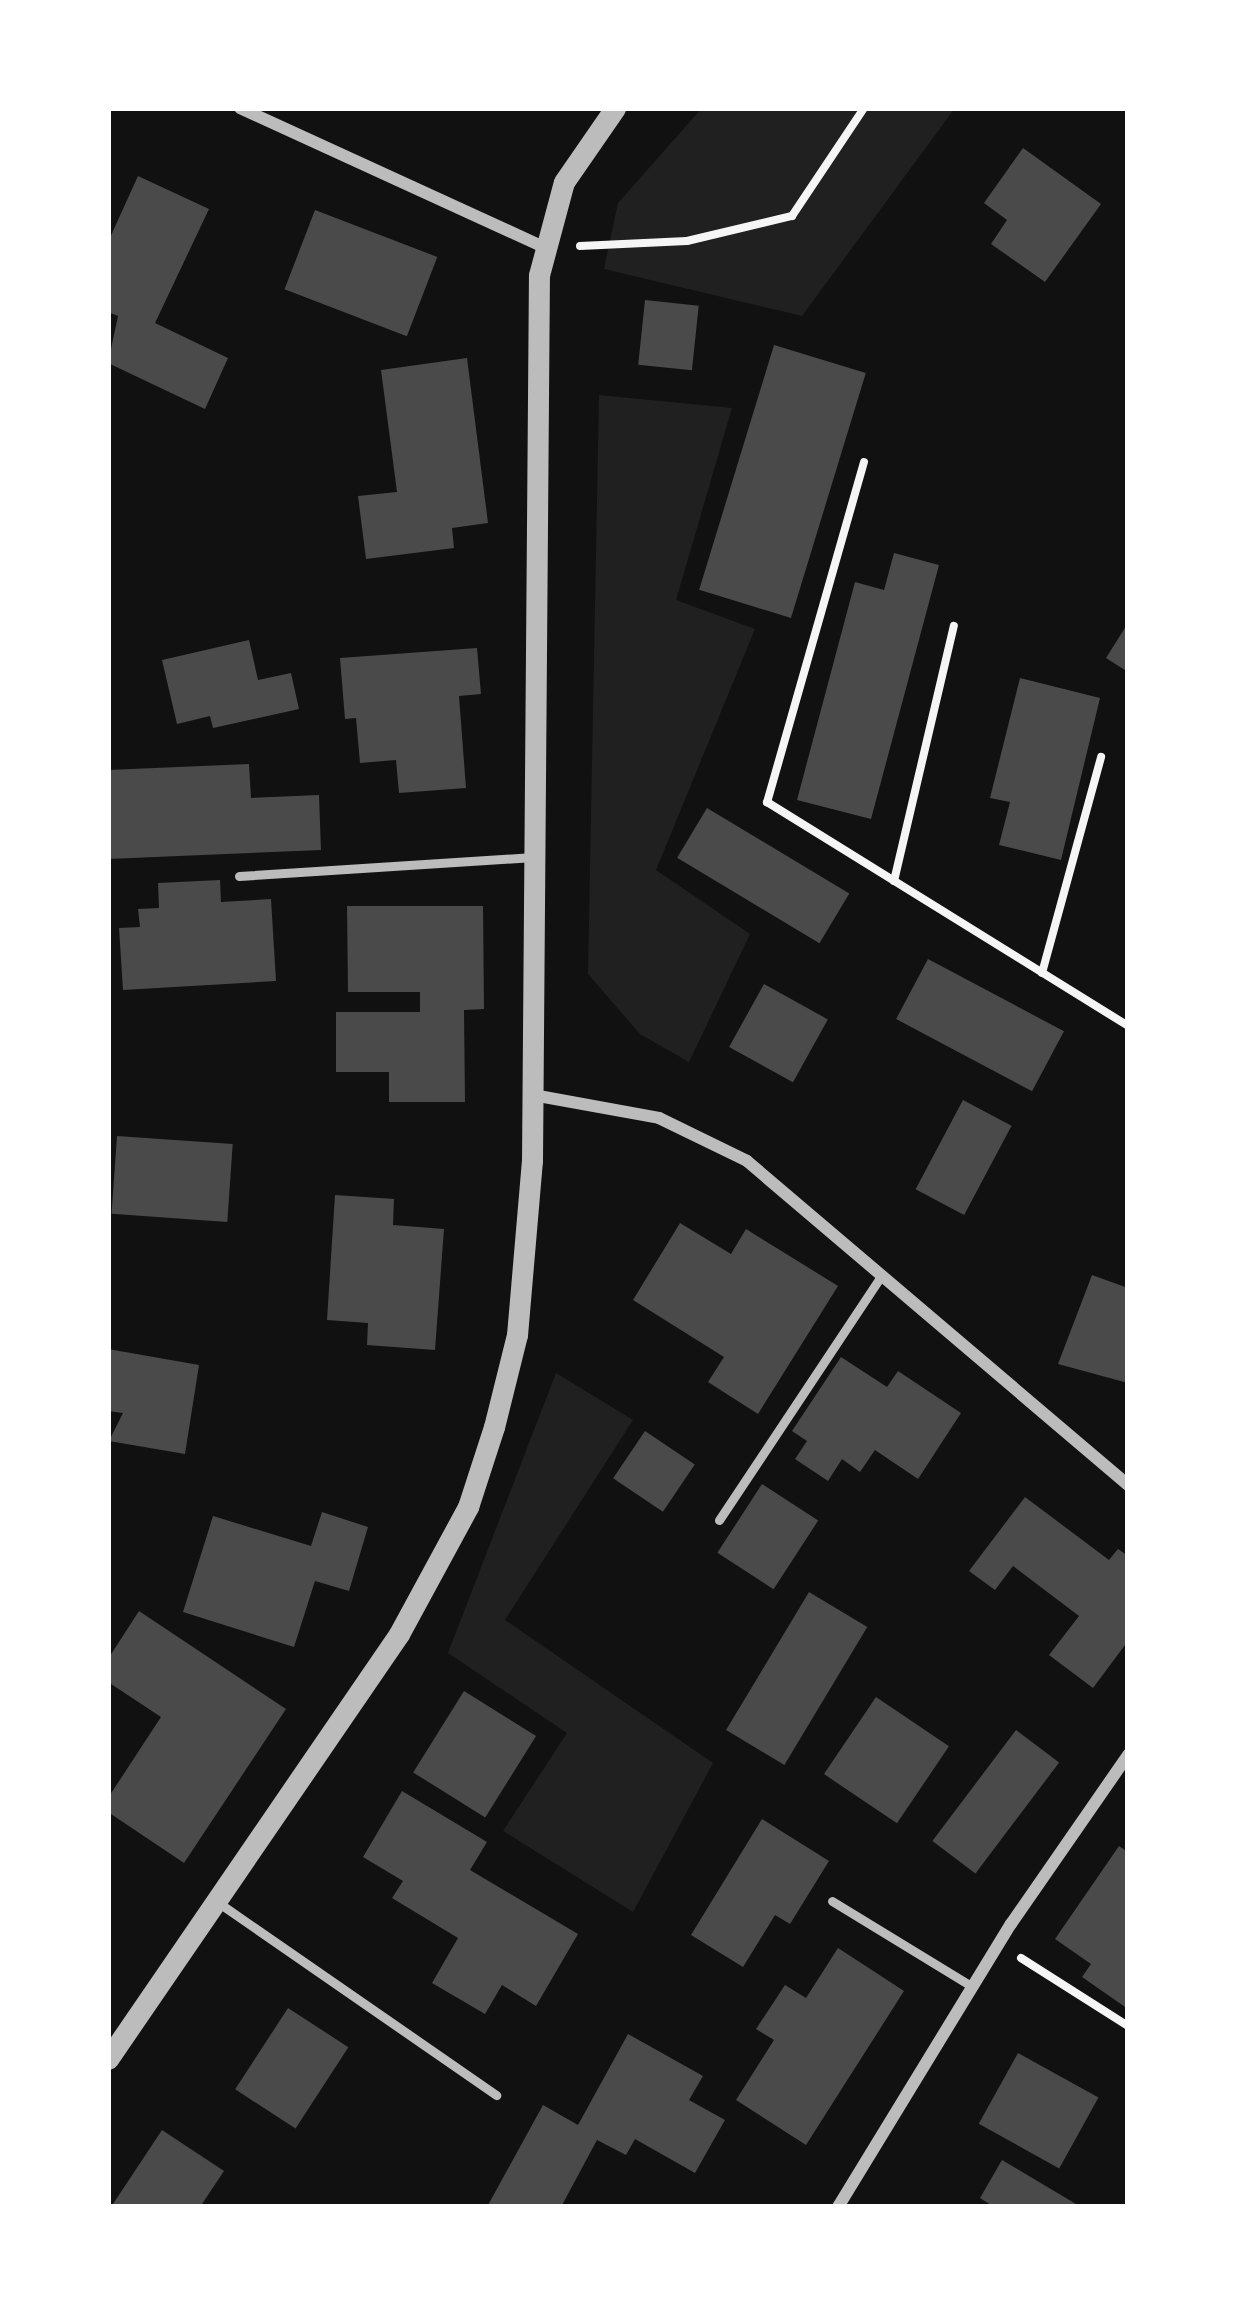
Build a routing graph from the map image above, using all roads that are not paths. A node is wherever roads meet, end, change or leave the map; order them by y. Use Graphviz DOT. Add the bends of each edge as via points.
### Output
graph roads {
  1 [pos="239,108"];
  2 [pos="615,108"];
  3 [pos="542,248"];
  4 [pos="533,856"];
  5 [pos="239,876"];
  6 [pos="533,1095"];
  7 [pos="882,1275"];
  8 [pos="1128,1485"];
  9 [pos="718,1520"];
  10 [pos="1128,1755"];
  11 [pos="216,1901"];
  12 [pos="832,1901"];
  13 [pos="973,1987"];
  14 [pos="108,2059"];
  15 [pos="496,2095"];
  16 [pos="838,2207"];
  1 -- 3 [label="street"];
  2 -- 3 [label="street" via="564,182"];
  3 -- 4 [label="street"];
  4 -- 5 [label="lane"];
  4 -- 6 [label="street"];
  6 -- 7 [label="street" via="611,1105 697,1133 747,1161"];
  6 -- 11 [label="street" via="517,1335 468,1507 399,1634"];
  7 -- 8 [label="street"];
  7 -- 9 [label="lane"];
  10 -- 13 [label="street"];
  11 -- 14 [label="street"];
  11 -- 15 [label="lane"];
  12 -- 13 [label="lane"];
  13 -- 16 [label="street"];
}
